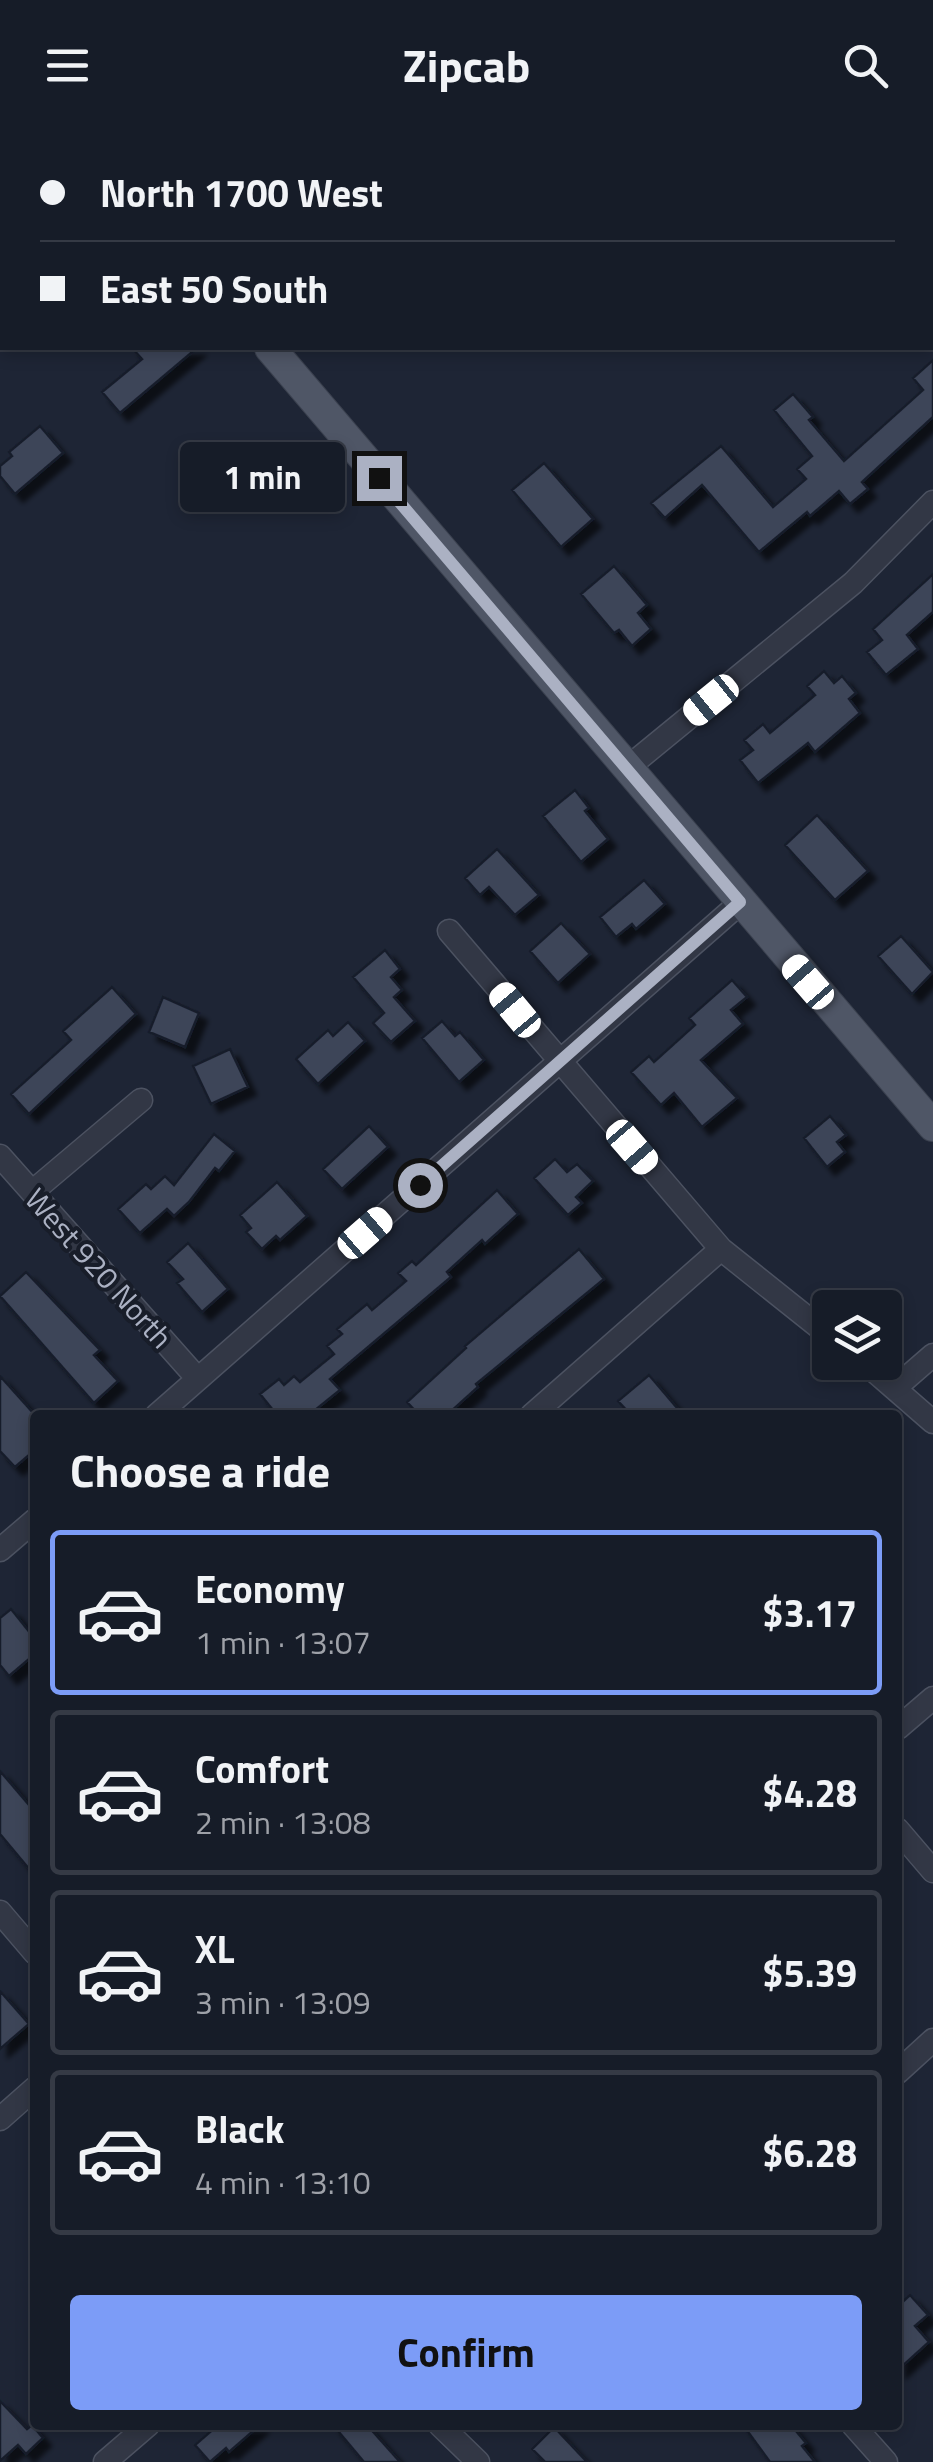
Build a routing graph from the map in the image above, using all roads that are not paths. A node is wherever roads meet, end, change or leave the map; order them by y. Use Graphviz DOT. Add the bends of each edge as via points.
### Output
graph roads {
  1 [pos="272,350"];
  2 [pos="933,502"];
  3 [pos="626,769"];
  4 [pos="740,902"];
  5 [pos="449,931"];
  6 [pos="560,1063"];
  7 [pos="140,1100"];
  8 [pos="933,1126"];
  9 [pos="0,1156"];
  10 [pos="32,1192"];
  11 [pos="721,1249"];
  12 [pos="812,1322"];
  13 [pos="933,1355"];
  14 [pos="198,1379"];
  15 [pos="886,1380"];
  16 [pos="896,1388"];
  17 [pos="163,1410"];
  18 [pos="546,1410"];
  19 [pos="933,1422"];
  20 [pos="30,1523"];
  21 [pos="4,1539"];
  22 [pos="933,1698"];
  23 [pos="902,1725"];
  24 [pos="902,1835"];
  25 [pos="933,1871"];
  26 [pos="0,1912"];
  27 [pos="30,1947"];
  28 [pos="933,2040"];
  29 [pos="902,2068"];
  30 [pos="30,2092"];
  31 [pos="0,2119"];
  32 [pos="142,2430"];
  33 [pos="445,2430"];
  34 [pos="857,2430"];
  35 [pos="105,2462"];
  36 [pos="478,2462"];
  37 [pos="886,2462"];
  1 -- 3 [label="main road"];
  2 -- 3 [label="street" via="853,583"];
  3 -- 4 [label="main road"];
  4 -- 6 [label="street"];
  4 -- 8 [label="main road"];
  5 -- 6 [label="street"];
  6 -- 11 [label="street"];
  6 -- 14 [label="street"];
  7 -- 10 [label="street"];
  9 -- 10 [label="street, West 920 North"];
  10 -- 14 [label="street, West 920 North"];
  11 -- 12 [label="street"];
  11 -- 18 [label="street"];
  13 -- 16 [label="street"];
  14 -- 17 [label="street"];
  15 -- 16 [label="street"];
  16 -- 19 [label="street"];
  20 -- 21 [label="street"];
  22 -- 23 [label="street"];
  24 -- 25 [label="street"];
  26 -- 27 [label="street"];
  28 -- 29 [label="street"];
  30 -- 31 [label="street"];
  32 -- 35 [label="street"];
  33 -- 36 [label="street"];
  34 -- 37 [label="street"];
}
